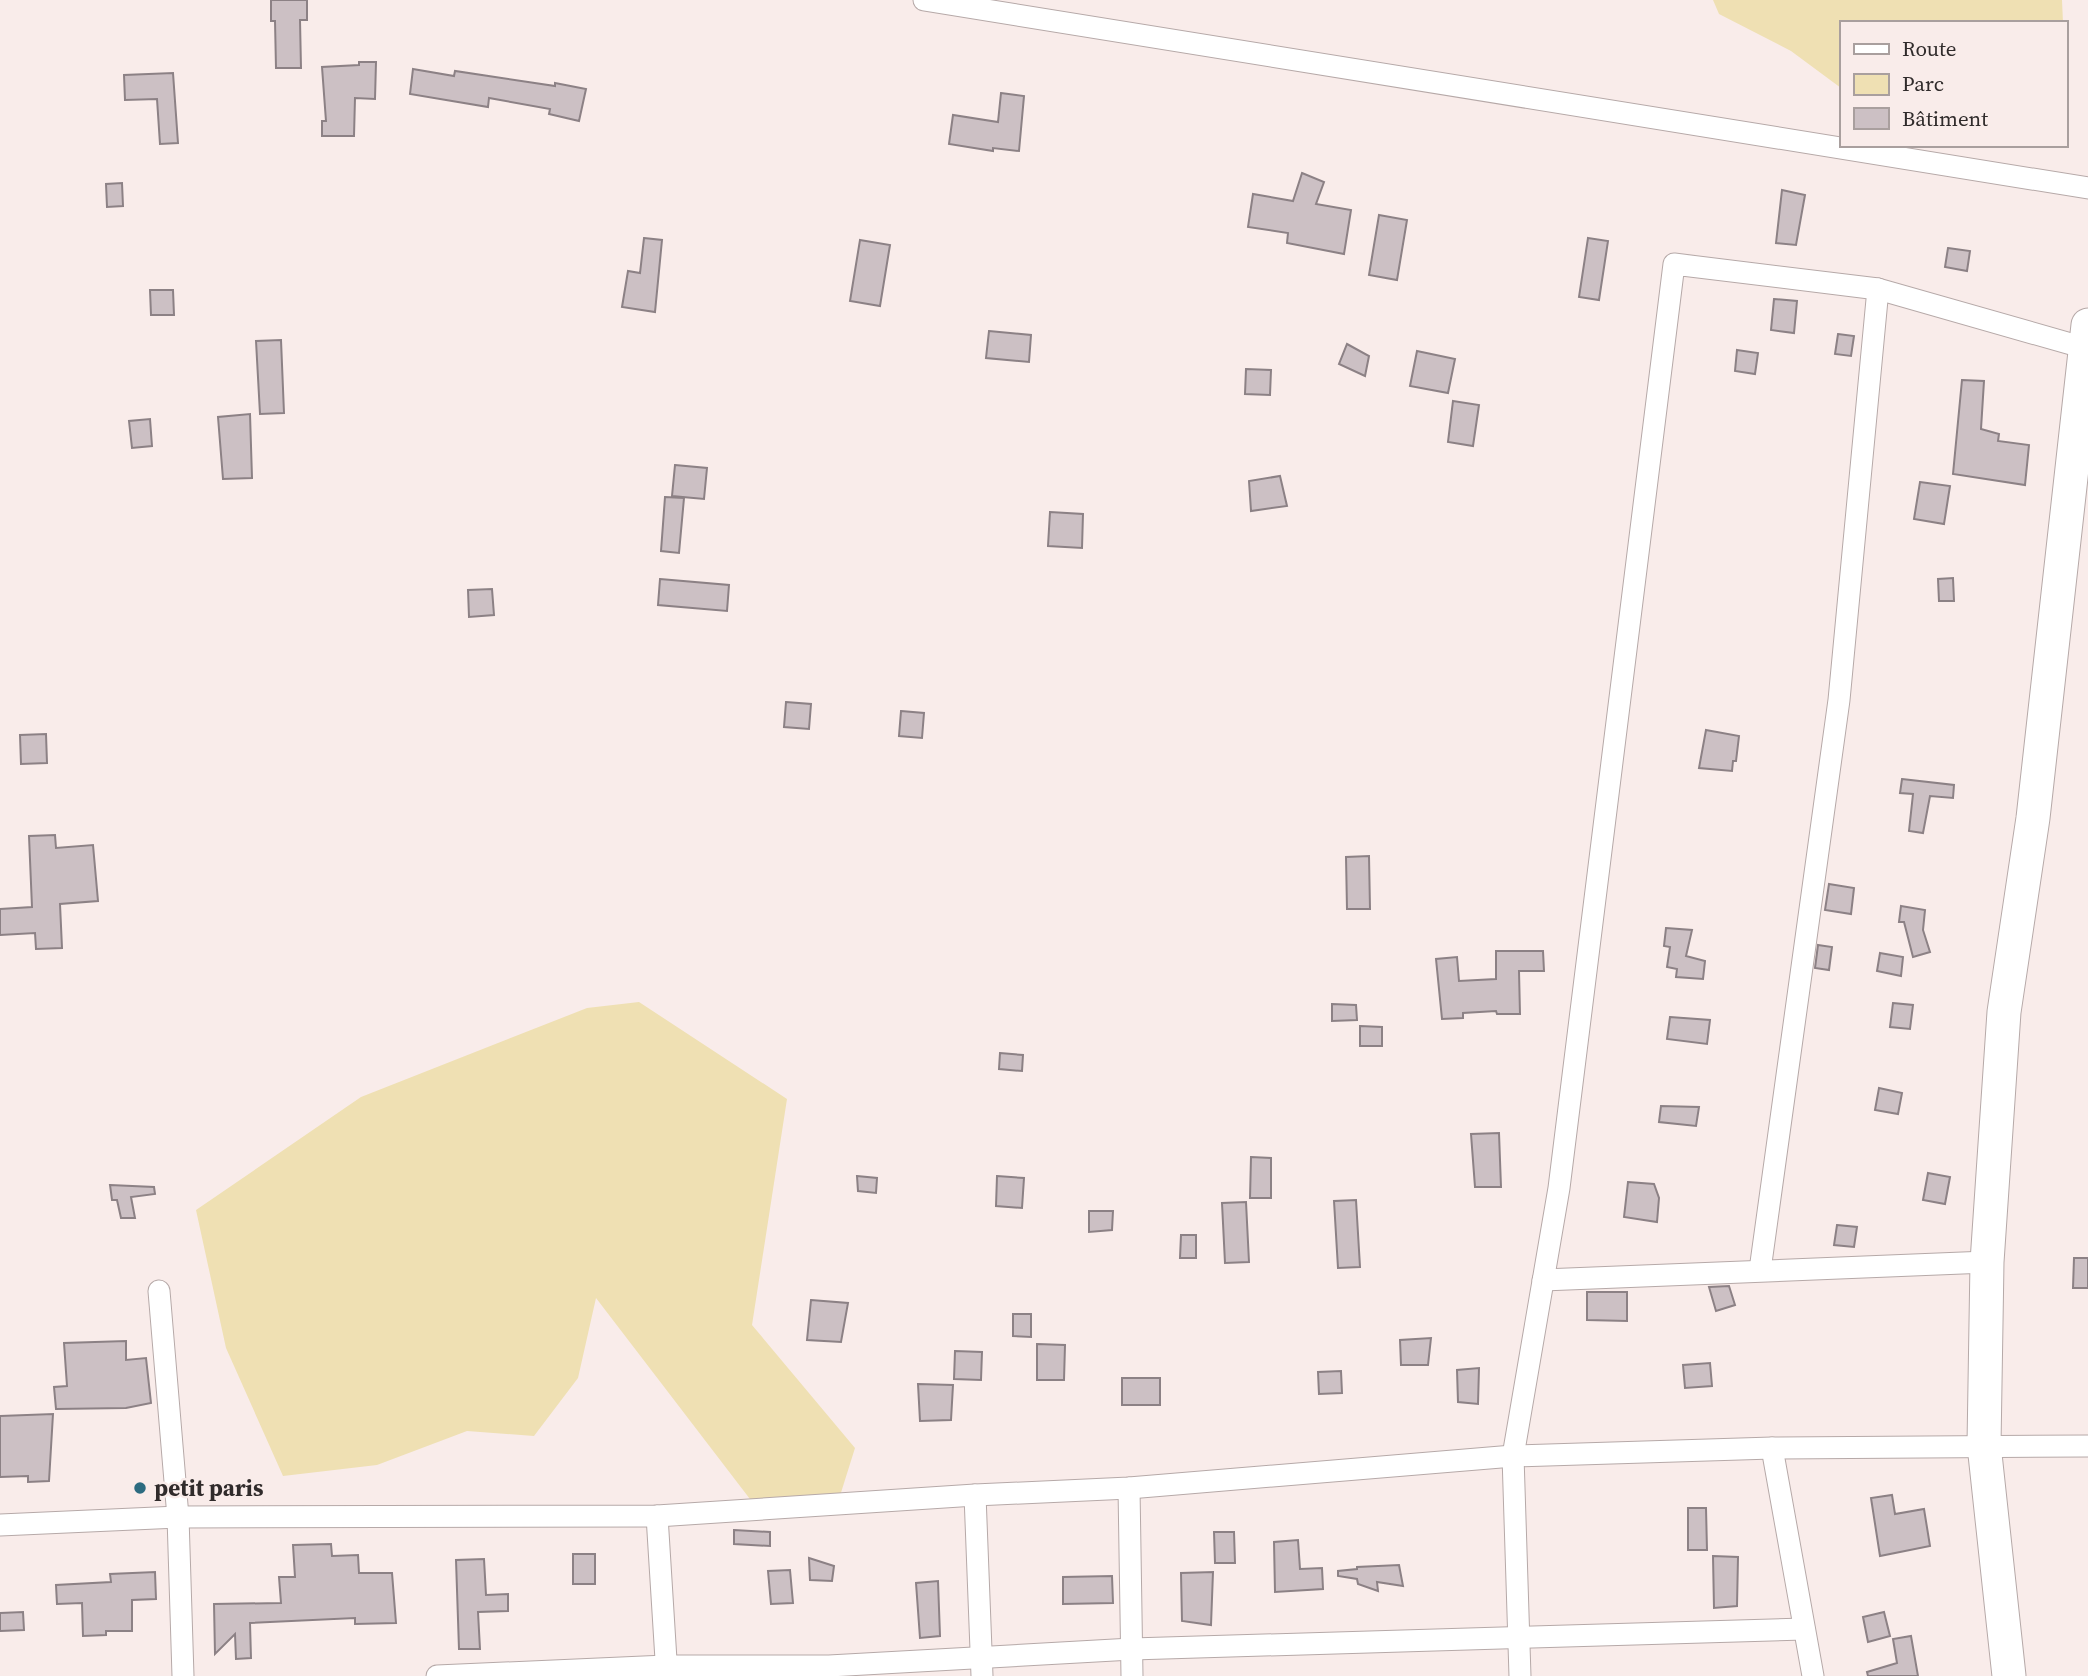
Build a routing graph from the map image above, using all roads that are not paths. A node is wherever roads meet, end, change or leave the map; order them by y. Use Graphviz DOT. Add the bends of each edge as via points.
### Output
graph roads {
  1 [pos="924,0"];
  2 [pos="2088,188"];
  3 [pos="1878,289"];
  4 [pos="2086,336"];
  5 [pos="1987,1262"];
  6 [pos="1760,1270"];
  7 [pos="1543,1280"];
  8 [pos="159,1290"];
  9 [pos="1984,1445"];
  10 [pos="2088,1446"];
  11 [pos="1772,1448"];
  12 [pos="1513,1456"];
  13 [pos="1129,1489"];
  14 [pos="975,1495"];
  15 [pos="657,1516"];
  16 [pos="178,1517"];
  17 [pos="0,1525"];
  18 [pos="1804,1629"];
  19 [pos="1519,1637"];
  20 [pos="1132,1649"];
  21 [pos="982,1667"];
  22 [pos="667,1671"];
  23 [pos="829,1671"];
  24 [pos="512,1674"];
  25 [pos="183,1676"];
  26 [pos="437,1676"];
  27 [pos="1132,1676"];
  28 [pos="1520,1676"];
  29 [pos="1813,1676"];
  30 [pos="2009,1676"];
  1 -- 2 [label="street"];
  3 -- 4 [label="street"];
  3 -- 6 [label="street" via="1839,700"];
  3 -- 7 [label="street" via="1674,264 1559,1188"];
  4 -- 5 [label="main road" via="2034,818 2004,1012"];
  5 -- 6 [label="street"];
  5 -- 9 [label="main road"];
  6 -- 7 [label="street"];
  7 -- 12 [label="street"];
  8 -- 16 [label="street"];
  9 -- 10 [label="street"];
  9 -- 11 [label="street"];
  9 -- 30 [label="main road"];
  11 -- 12 [label="street"];
  11 -- 18 [label="street"];
  12 -- 13 [label="street"];
  12 -- 19 [label="street"];
  13 -- 14 [label="street"];
  13 -- 20 [label="street"];
  14 -- 15 [label="street"];
  14 -- 21 [label="street"];
  15 -- 16 [label="street"];
  15 -- 22 [label="street"];
  16 -- 17 [label="street"];
  16 -- 25 [label="street"];
  18 -- 19 [label="street"];
  18 -- 29 [label="street"];
  19 -- 20 [label="street"];
  19 -- 28 [label="street"];
  20 -- 21 [label="street"];
  20 -- 27 [label="street"];
  21 -- 23 [label="street"];
  22 -- 23 [label="street"];
  22 -- 24 [label="street"];
  24 -- 26 [label="street"];
}
